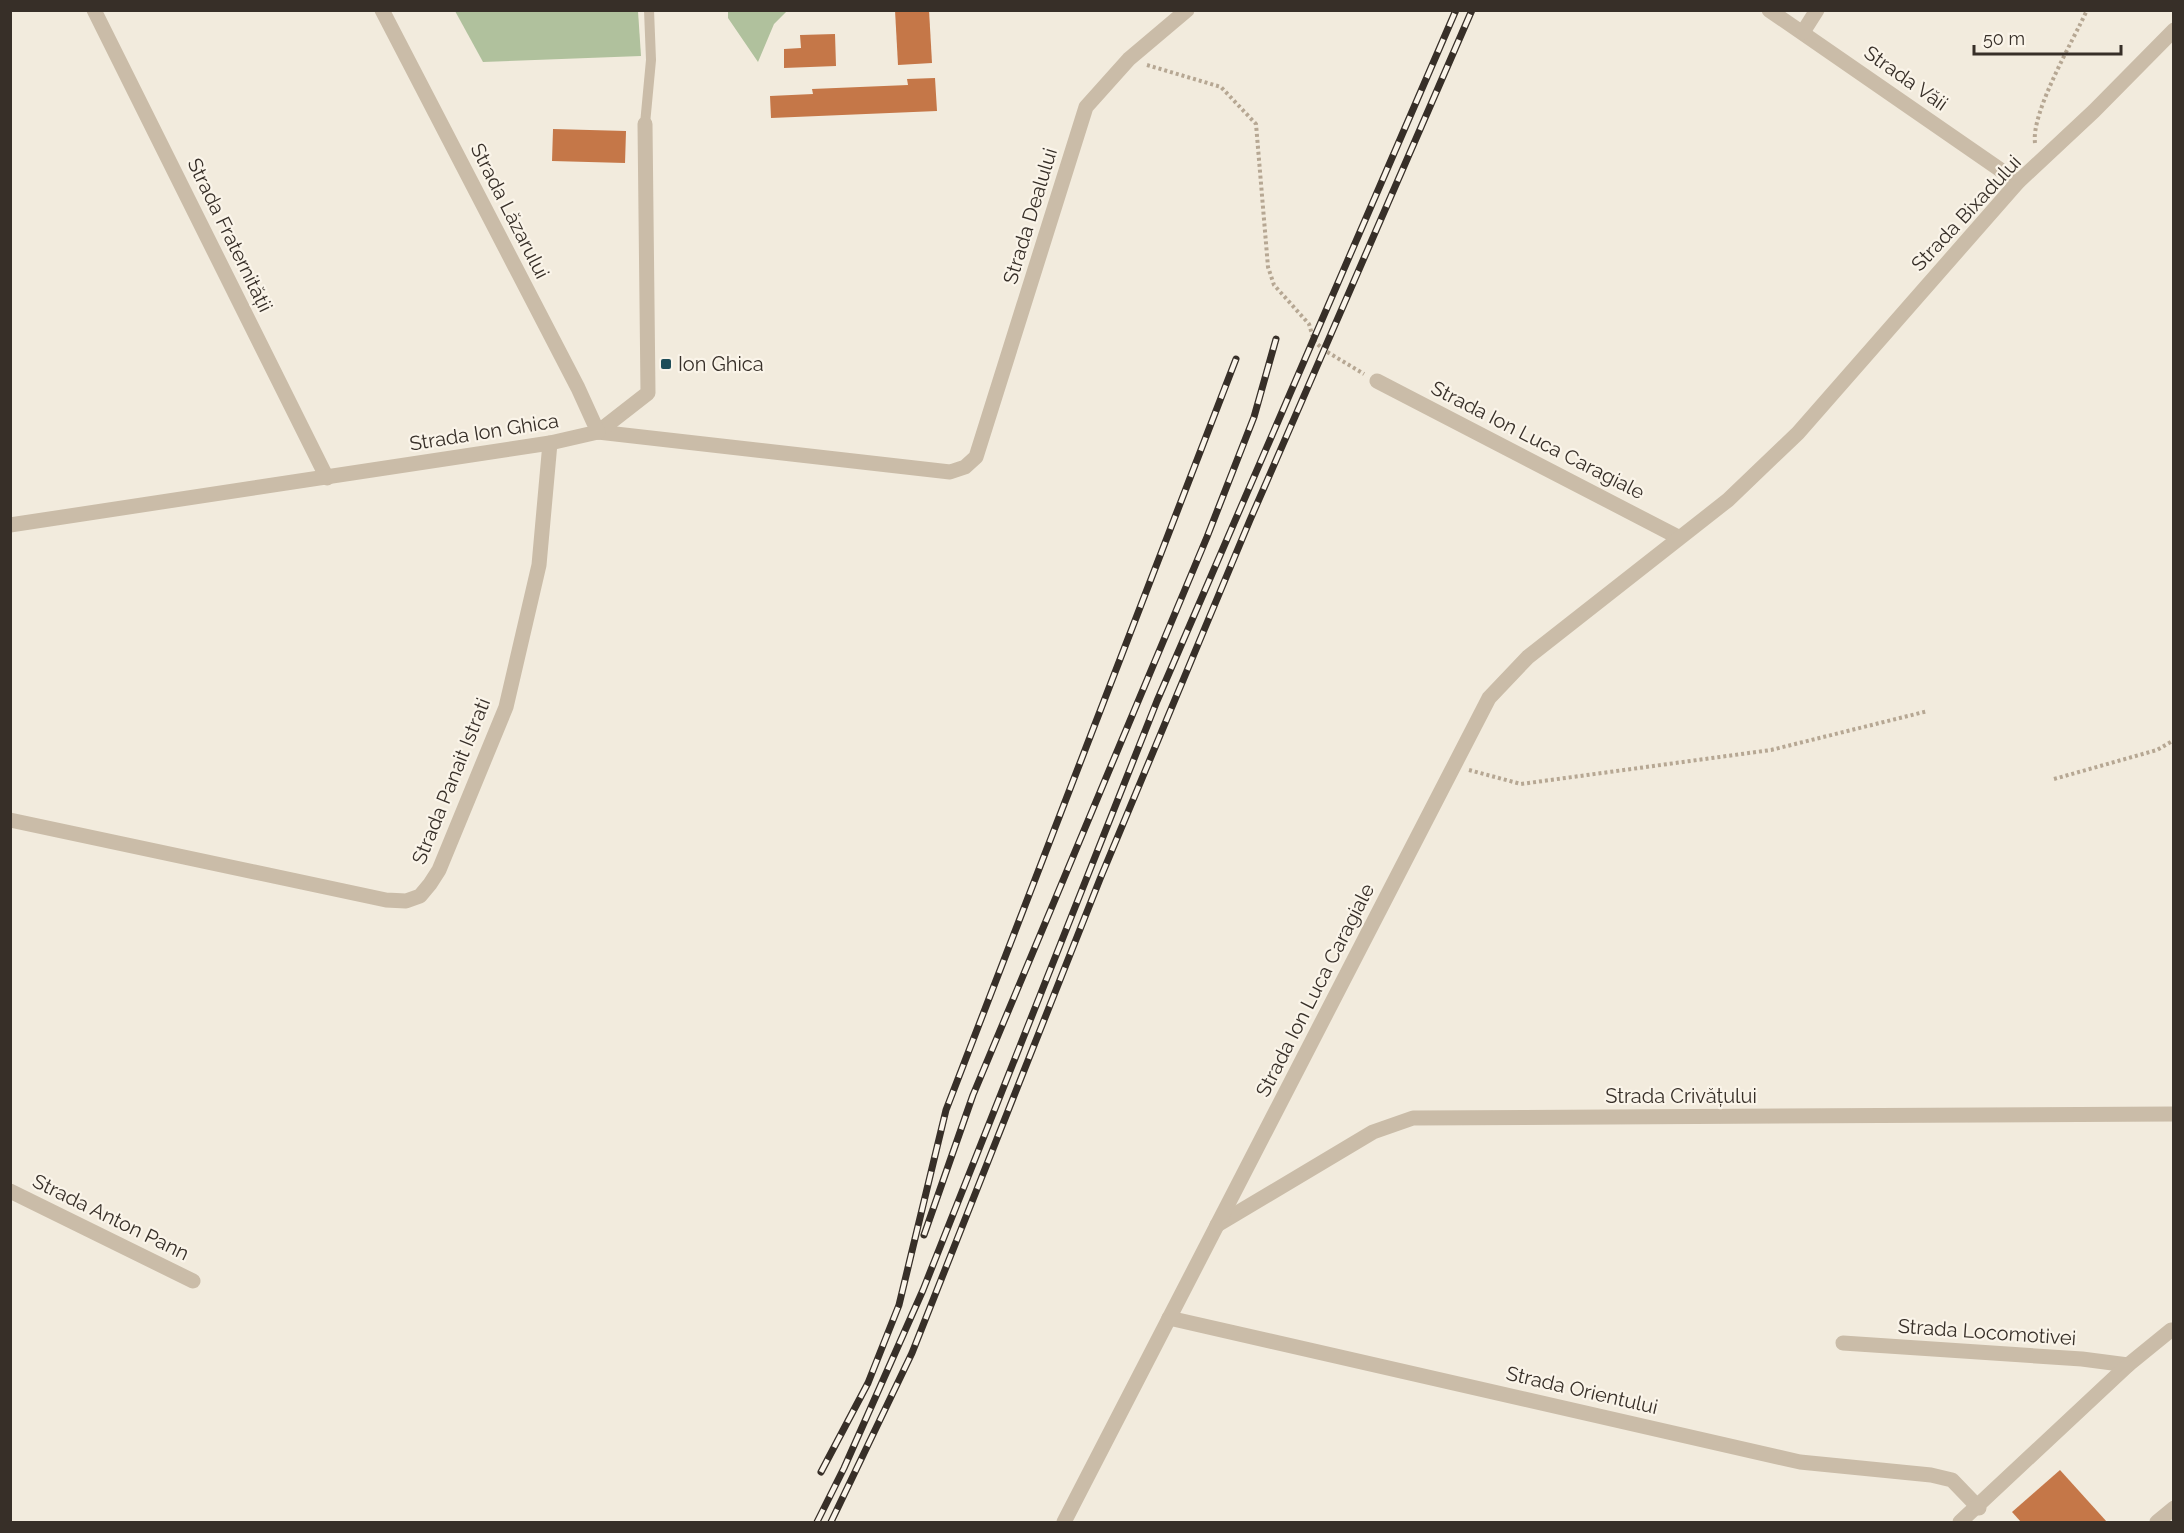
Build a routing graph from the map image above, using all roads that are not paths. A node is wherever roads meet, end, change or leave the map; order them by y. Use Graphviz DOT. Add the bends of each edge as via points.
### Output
graph roads {
  1 [pos="94,10"];
  2 [pos="382,10"];
  3 [pos="649,10"];
  4 [pos="1186,10"];
  5 [pos="1769,10"];
  6 [pos="1817,10"];
  7 [pos="2174,30"];
  8 [pos="1803,32"];
  9 [pos="645,124"];
  10 [pos="2018,182"];
  11 [pos="1377,381"];
  12 [pos="598,432"];
  13 [pos="1798,433"];
  14 [pos="550,443"];
  15 [pos="965,467"];
  16 [pos="327,478"];
  17 [pos="10,525"];
  18 [pos="1678,537"];
  19 [pos="10,820"];
  20 [pos="2174,1114"];
  21 [pos="10,1191"];
  22 [pos="1217,1225"];
  23 [pos="194,1281"];
  24 [pos="1169,1318"];
  25 [pos="2171,1330"];
  26 [pos="1843,1343"];
  27 [pos="2128,1365"];
  28 [pos="1978,1508"];
  29 [pos="2174,1508"];
  30 [pos="1064,1522"];
  31 [pos="1960,1522"];
  32 [pos="2157,1522"];
  1 -- 16 [label="street, Strada Fraternității"];
  2 -- 12 [label="street, Strada Lăzarului"];
  3 -- 9 [label="lane" via="651,60"];
  4 -- 15 [label="street, Strada Dealului" via="1129,59 1086,107 976,457"];
  5 -- 8 [label="street, Strada Văii"];
  6 -- 8 [label="street"];
  7 -- 10 [label="street, Strada Bixadului"];
  8 -- 10 [label="street, Strada Văii"];
  9 -- 12 [label="street" via="648,393"];
  10 -- 13 [label="street, Strada Bixadului"];
  11 -- 18 [label="street, Strada Ion Luca Caragiale"];
  12 -- 14 [label="street, Strada Ion Ghica"];
  12 -- 15 [label="street, Strada Ion Ghica" via="950,472"];
  13 -- 18 [label="street, Strada Ion Luca Caragiale" via="1728,500"];
  14 -- 16 [label="street, Strada Ion Ghica"];
  14 -- 19 [label="street, Strada Panait Istrati" via="539,565 506,707 439,870 420,896 406,901 386,900"];
  16 -- 17 [label="street, Strada Ion Ghica"];
  18 -- 22 [label="street, Strada Ion Luca Caragiale" via="1528,657 1489,698"];
  20 -- 22 [label="street, Strada Crivățului" via="1413,1118 1373,1132"];
  21 -- 23 [label="street, Strada Anton Pann"];
  22 -- 24 [label="street, Strada Ion Luca Caragiale"];
  24 -- 28 [label="street, Strada Orientului" via="1800,1462 1931,1475 1952,1480"];
  24 -- 30 [label="street, Strada Ion Luca Caragiale"];
  25 -- 27 [label="street"];
  26 -- 27 [label="street, Strada Locomotivei"];
  27 -- 28 [label="street"];
  28 -- 31 [label="street"];
  29 -- 32 [label="street"];
}
